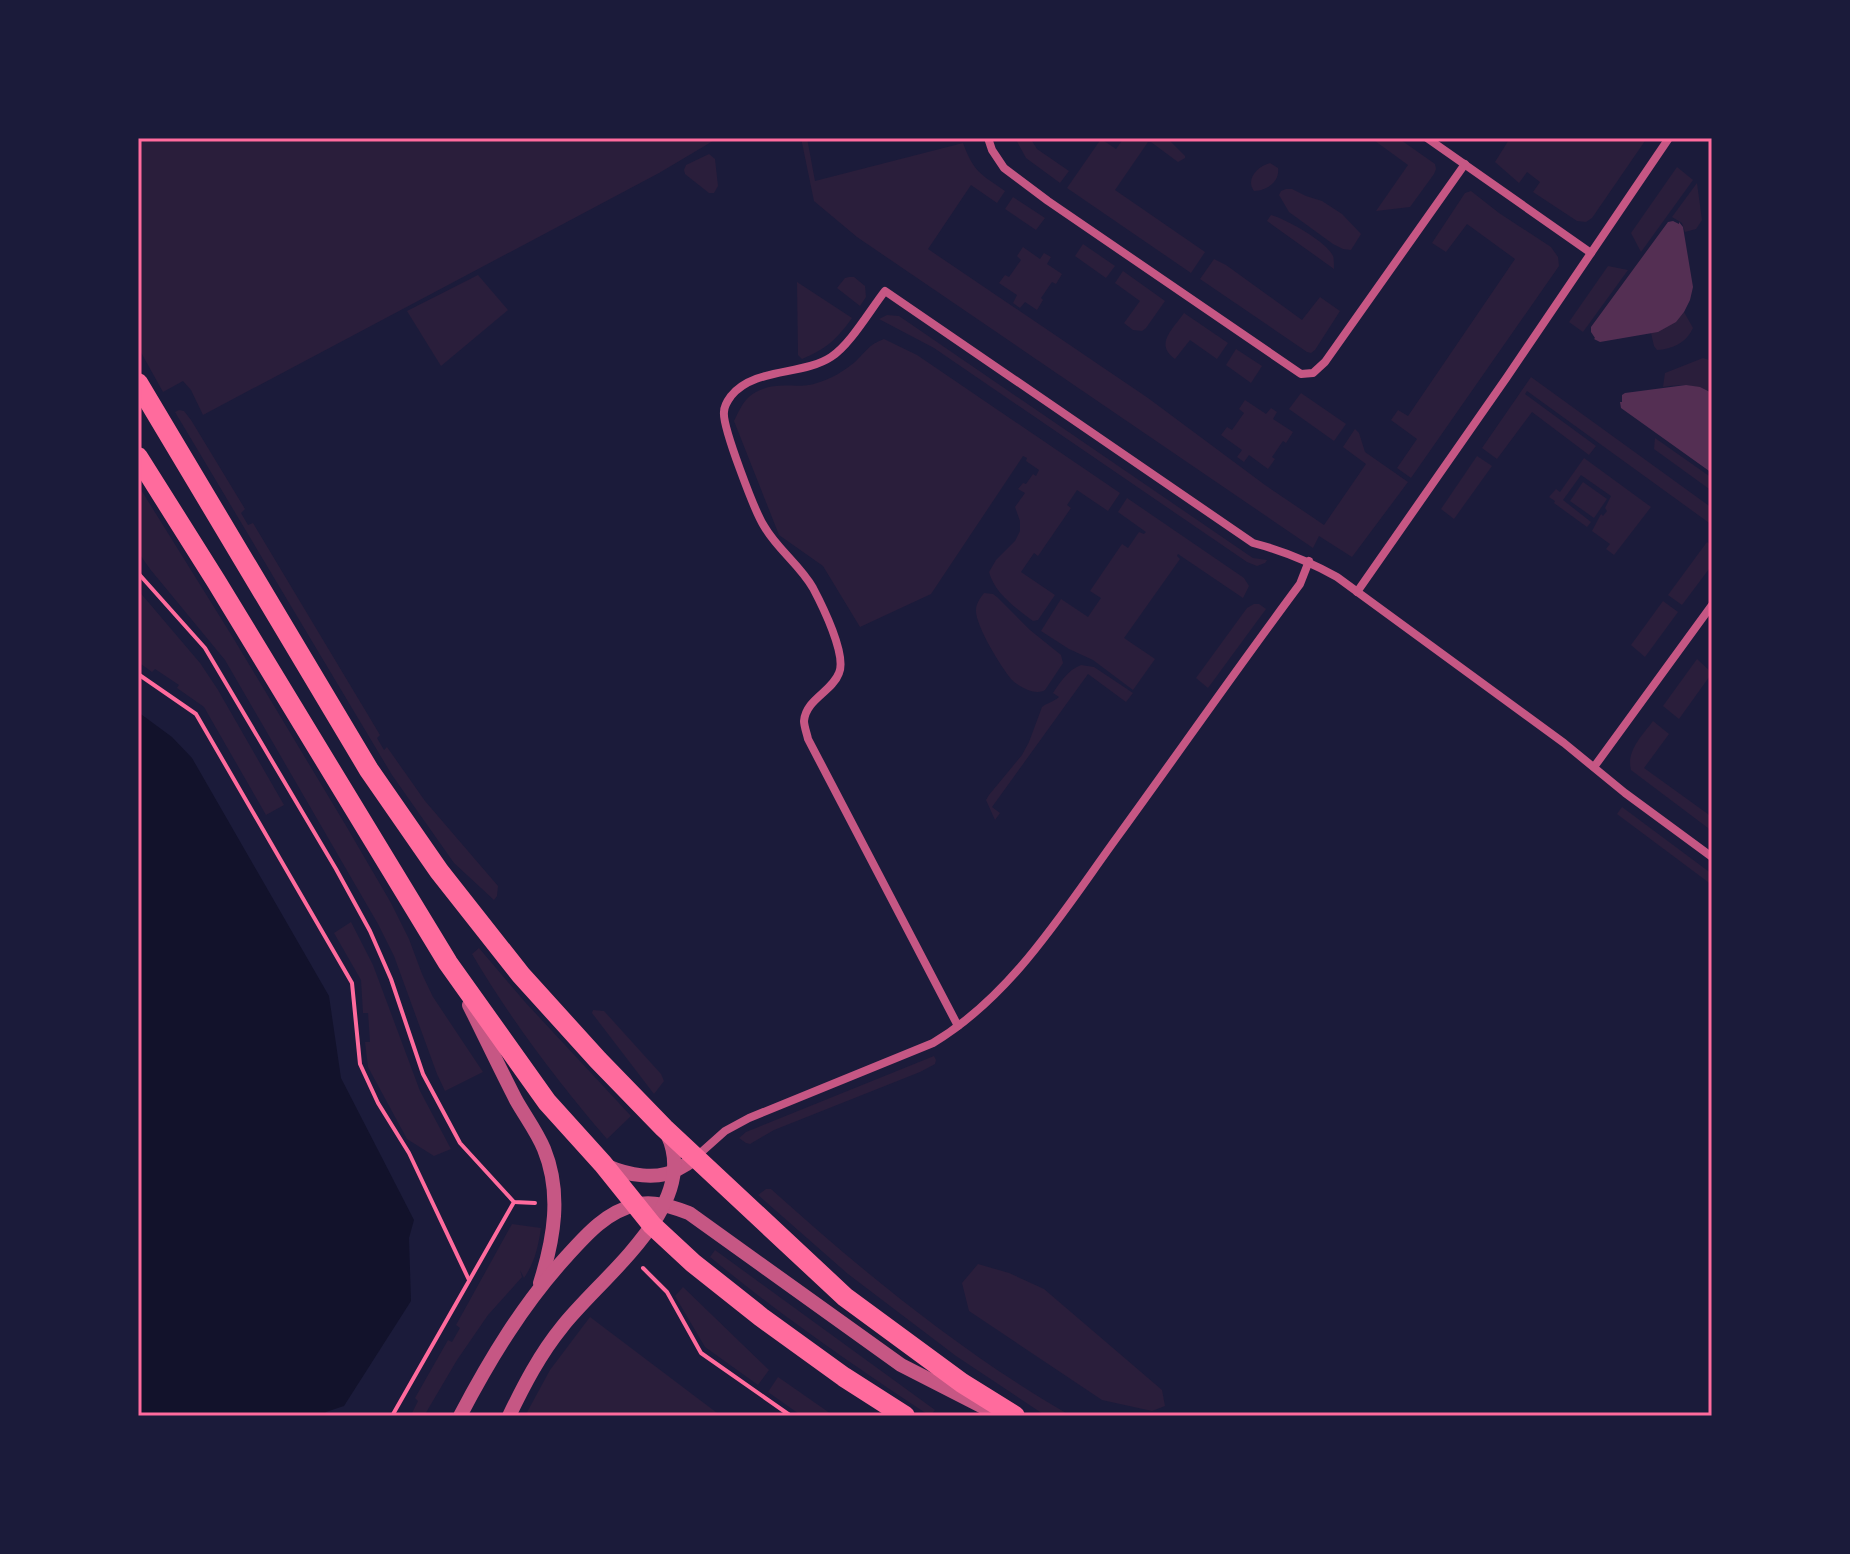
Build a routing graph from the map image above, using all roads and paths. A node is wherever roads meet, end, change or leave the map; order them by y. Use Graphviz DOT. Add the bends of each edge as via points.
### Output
graph roads {
  1 [pos="988,138"];
  2 [pos="1427,138"];
  3 [pos="1669,138"];
  4 [pos="1465,164"];
  5 [pos="1591,253"];
  6 [pos="138,383"];
  7 [pos="138,457"];
  8 [pos="1309,561"];
  9 [pos="138,573"];
  10 [pos="1357,592"];
  11 [pos="1712,605"];
  12 [pos="138,674"];
  13 [pos="1594,767"];
  14 [pos="1712,857"];
  15 [pos="448,963"];
  16 [pos="958,1026"];
  17 [pos="664,1128"];
  18 [pos="695,1158"];
  19 [pos="603,1164"];
  20 [pos="675,1172"];
  21 [pos="514,1202"];
  22 [pos="543,1203"];
  23 [pos="635,1205"];
  24 [pos="665,1205"];
  25 [pos="652,1225"];
  26 [pos="642,1266"];
  27 [pos="469,1280"];
  28 [pos="539,1287"];
  29 [pos="392,1416"];
  30 [pos="460,1416"];
  31 [pos="509,1416"];
  32 [pos="791,1416"];
  33 [pos="905,1416"];
  34 [pos="1002,1416"];
  35 [pos="1015,1416"];
  1 -- 4 [label="street" via="1004,168 1301,374 1313,373 1325,362"];
  2 -- 4 [label="street"];
  3 -- 5 [label="street"];
  4 -- 5 [label="street"];
  5 -- 10 [label="street"];
  6 -- 17 [label="main road" via="369,770 439,871 521,975"];
  7 -- 15 [label="main road"];
  8 -- 10 [label="street"];
  8 -- 16 [label="street" via="1300,584 1050,930 1002,988"];
  8 -- 16 [label="street" via="1253,543 885,291 833,356 743,385 731,396 723,415 763,525 812,587 842,658 831,686 809,707 804,721 808,739"];
  9 -- 21 [label="path" via="205,648 370,931 423,1074 460,1143"];
  10 -- 13 [label="street"];
  11 -- 13 [label="street"];
  12 -- 27 [label="path" via="196,714 352,983 360,1064"];
  13 -- 14 [label="street"];
  15 -- 19 [label="main road" via="547,1102"];
  15 -- 28 [label="street" via="549,1164 554,1220"];
  16 -- 18 [label="street" via="923,1048 749,1118"];
  17 -- 18 [label="main road"];
  17 -- 20 [label="street" via="674,1149"];
  18 -- 20 [label="street"];
  18 -- 35 [label="main road" via="845,1297"];
  19 -- 20 [label="street" via="644,1176"];
  19 -- 23 [label="main road"];
  20 -- 24 [label="street"];
  21 -- 22 [label="path"];
  21 -- 27 [label="path"];
  23 -- 24 [label="street"];
  23 -- 25 [label="main road"];
  23 -- 28 [label="street" via="597,1225"];
  24 -- 25 [label="street"];
  24 -- 34 [label="street" via="689,1213 901,1365"];
  25 -- 31 [label="street" via="561,1328"];
  25 -- 33 [label="main road" via="761,1317"];
  26 -- 32 [label="path" via="667,1292 701,1353"];
  27 -- 29 [label="path"];
  28 -- 30 [label="street" via="484,1369"];
}
